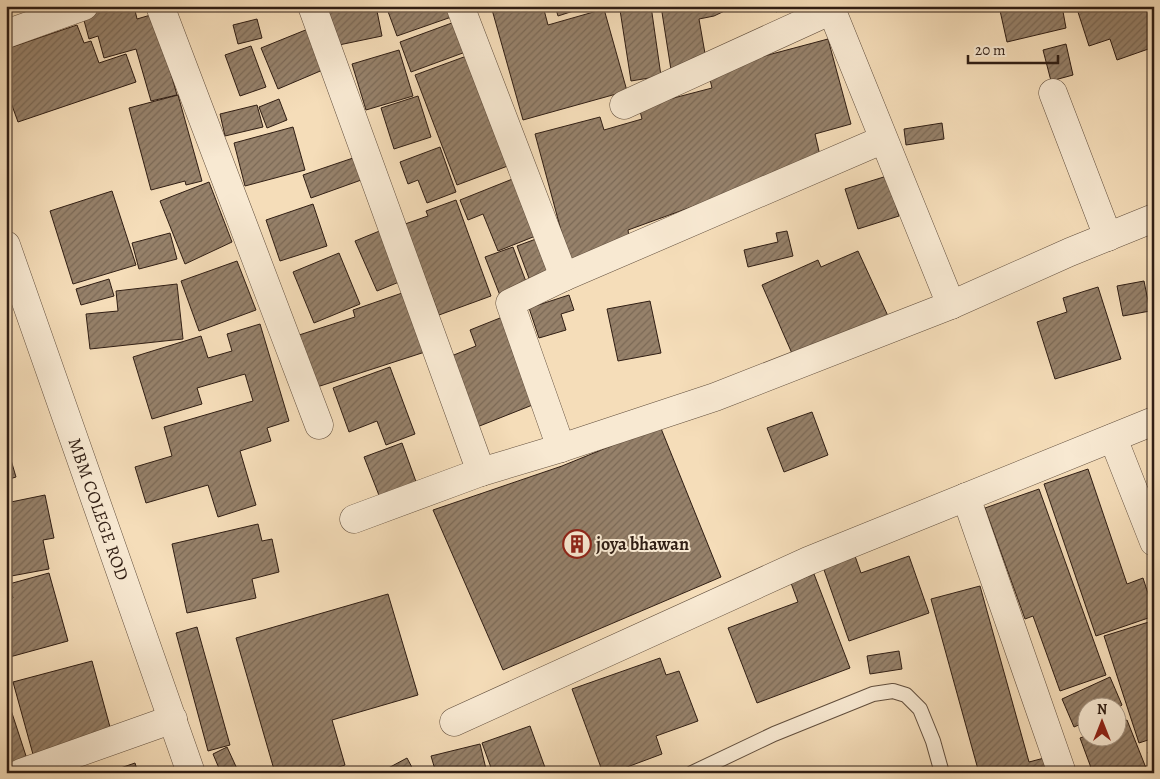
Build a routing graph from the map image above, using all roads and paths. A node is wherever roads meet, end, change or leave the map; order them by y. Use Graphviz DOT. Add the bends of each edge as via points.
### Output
graph roads {
  1 [pos="84,6"];
  2 [pos="160,6"];
  3 [pos="312,6"];
  4 [pos="460,6"];
  5 [pos="831,8"];
  6 [pos="6,34"];
  7 [pos="1053,92"];
  8 [pos="624,105"];
  9 [pos="882,140"];
  10 [pos="1154,218"];
  11 [pos="1108,237"];
  12 [pos="6,245"];
  13 [pos="564,277"];
  14 [pos="951,305"];
  15 [pos="1154,421"];
  16 [pos="319,425"];
  17 [pos="1113,438"];
  18 [pos="561,448"];
  19 [pos="481,472"];
  20 [pos="966,497"];
  21 [pos="354,519"];
  22 [pos="1154,542"];
  23 [pos="173,719"];
  24 [pos="454,722"];
  25 [pos="21,773"];
  26 [pos="191,773"];
  27 [pos="692,773"];
  28 [pos="942,773"];
  29 [pos="1062,773"];
  1 -- 6 [label="street"];
  2 -- 16 [label="street"];
  3 -- 19 [label="street"];
  4 -- 13 [label="street"];
  5 -- 8 [label="street"];
  5 -- 9 [label="street"];
  7 -- 11 [label="street"];
  9 -- 13 [label="street"];
  9 -- 14 [label="street"];
  10 -- 11 [label="street"];
  11 -- 14 [label="street"];
  12 -- 23 [label="street, MBM COLEGE ROD"];
  13 -- 18 [label="street" via="510,303"];
  14 -- 18 [label="street" via="715,397"];
  15 -- 17 [label="street"];
  17 -- 20 [label="street"];
  17 -- 22 [label="street"];
  18 -- 19 [label="street"];
  19 -- 21 [label="street"];
  20 -- 24 [label="street" via="808,560"];
  20 -- 29 [label="street"];
  23 -- 25 [label="street"];
  23 -- 26 [label="street, MBM COLEGE ROD"];
  27 -- 28 [label="lane" via="774,734 873,694 893,691 906,695 920,709"];
}
